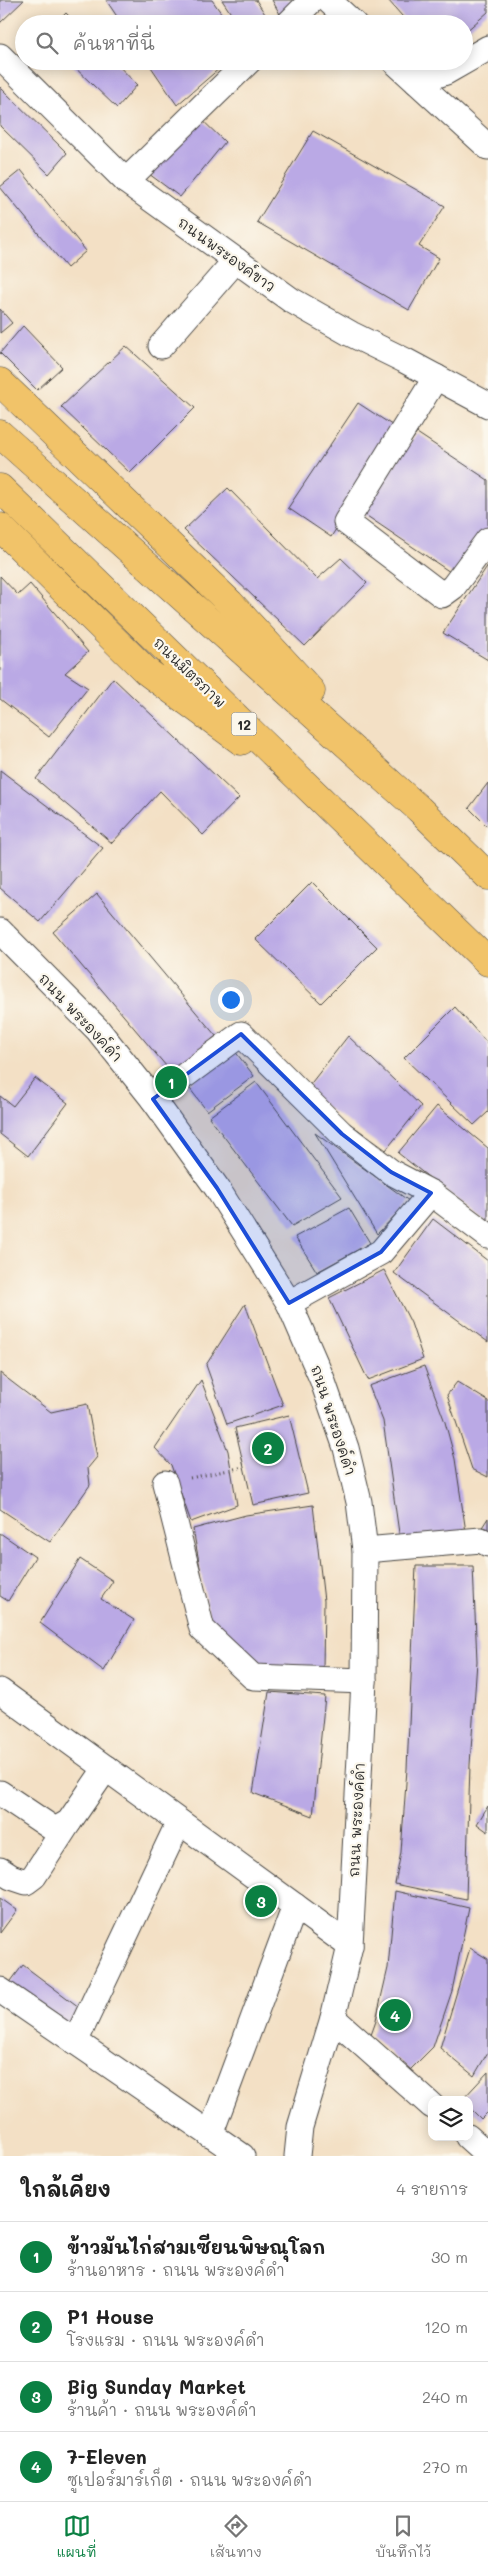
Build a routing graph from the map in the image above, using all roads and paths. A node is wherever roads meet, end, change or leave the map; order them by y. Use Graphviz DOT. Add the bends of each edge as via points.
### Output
graph roads {
  1 [pos="312,0"];
  2 [pos="328,0"];
  3 [pos="297,15"];
  4 [pos="344,15"];
  5 [pos="488,48"];
  6 [pos="0,56"];
  7 [pos="473,57"];
  8 [pos="240,70"];
  9 [pos="404,70"];
  10 [pos="450,70"];
  11 [pos="417,82"];
  12 [pos="488,147"];
  13 [pos="126,181"];
  14 [pos="236,260"];
  15 [pos="162,346"];
  16 [pos="436,377"];
  17 [pos="0,382"];
  18 [pos="488,405"];
  19 [pos="0,434"];
  20 [pos="0,488"];
  21 [pos="0,527"];
  22 [pos="488,540"];
  23 [pos="324,802"];
  24 [pos="420,809"];
  25 [pos="488,876"];
  26 [pos="0,931"];
  27 [pos="488,962"];
  28 [pos="153,1099"];
  29 [pos="431,1193"];
  30 [pos="488,1236"];
  31 [pos="289,1303"];
  32 [pos="244,1467"];
  33 [pos="164,1483"];
  34 [pos="488,1544"];
  35 [pos="365,1550"];
  36 [pos="364,1681"];
  37 [pos="0,1692"];
  38 [pos="106,1768"];
  39 [pos="0,1793"];
  40 [pos="69,1822"];
  41 [pos="179,1822"];
  42 [pos="0,1870"];
  43 [pos="295,1906"];
  44 [pos="350,1946"];
  45 [pos="0,1990"];
  46 [pos="333,2018"];
  47 [pos="75,2042"];
  48 [pos="428,2102"];
  49 [pos="300,2127"];
  50 [pos="210,2134"];
  51 [pos="472,2141"];
  52 [pos="488,2155"];
  53 [pos="242,2156"];
  54 [pos="279,2156"];
  55 [pos="297,2156"];
  1 -- 3 [label="street"];
  2 -- 4 [label="street"];
  5 -- 7 [label="street"];
  6 -- 13 [label="street, ถนนพระองค์ขาว"];
  8 -- 13 [label="street"];
  9 -- 11 [label="street"];
  10 -- 11 [label="street"];
  11 -- 12 [label="street"];
  13 -- 14 [label="street, ถนนพระองค์ขาว"];
  14 -- 15 [label="street"];
  14 -- 16 [label="street, ถนนพระองค์ขาว" via="291,300"];
  16 -- 18 [label="street, ถนนพระองค์ขาว"];
  16 -- 22 [label="street" via="346,522 442,595 452,587"];
  17 -- 24 [label="main road" via="230,603"];
  19 -- 24 [label="main road"];
  20 -- 23 [label="main road, ถนนมิตรภาพ / 12"];
  21 -- 23 [label="main road" via="146,671"];
  23 -- 27 [label="main road, ถนนมิตรภาพ / 12"];
  24 -- 25 [label="main road"];
  26 -- 28 [label="street, ถนน พระองค์ดำ" via="98,1030"];
  28 -- 29 [label="street" via="241,1034 342,1134 390,1172"];
  28 -- 31 [label="street, ถนน พระองค์ดำ" via="217,1188"];
  29 -- 30 [label="street"];
  29 -- 31 [label="street" via="381,1252"];
  31 -- 35 [label="street, ถนน พระองค์ดำ" via="322,1379 346,1448 359,1502"];
  32 -- 33 [label="path"];
  33 -- 36 [label="street" via="202,1629 253,1677"];
  34 -- 35 [label="street" via="481,1540"];
  35 -- 36 [label="street, ถนน พระองค์ดำ"];
  36 -- 44 [label="street, ถนน พระองค์ดำ"];
  37 -- 38 [label="street"];
  38 -- 40 [label="street"];
  38 -- 41 [label="street"];
  39 -- 40 [label="street" via="55,1830"];
  40 -- 42 [label="street" via="34,1876 26,1882 10,1878"];
  41 -- 43 [label="street"];
  41 -- 47 [label="street"];
  43 -- 44 [label="street"];
  43 -- 50 [label="street"];
  44 -- 46 [label="street, ถนน พระองค์ดำ"];
  45 -- 47 [label="street"];
  46 -- 48 [label="street"];
  46 -- 49 [label="street, ถนน พระองค์ดำ"];
  47 -- 50 [label="street"];
  49 -- 54 [label="street"];
  49 -- 55 [label="street"];
  50 -- 53 [label="street"];
  51 -- 52 [label="street"];
}
